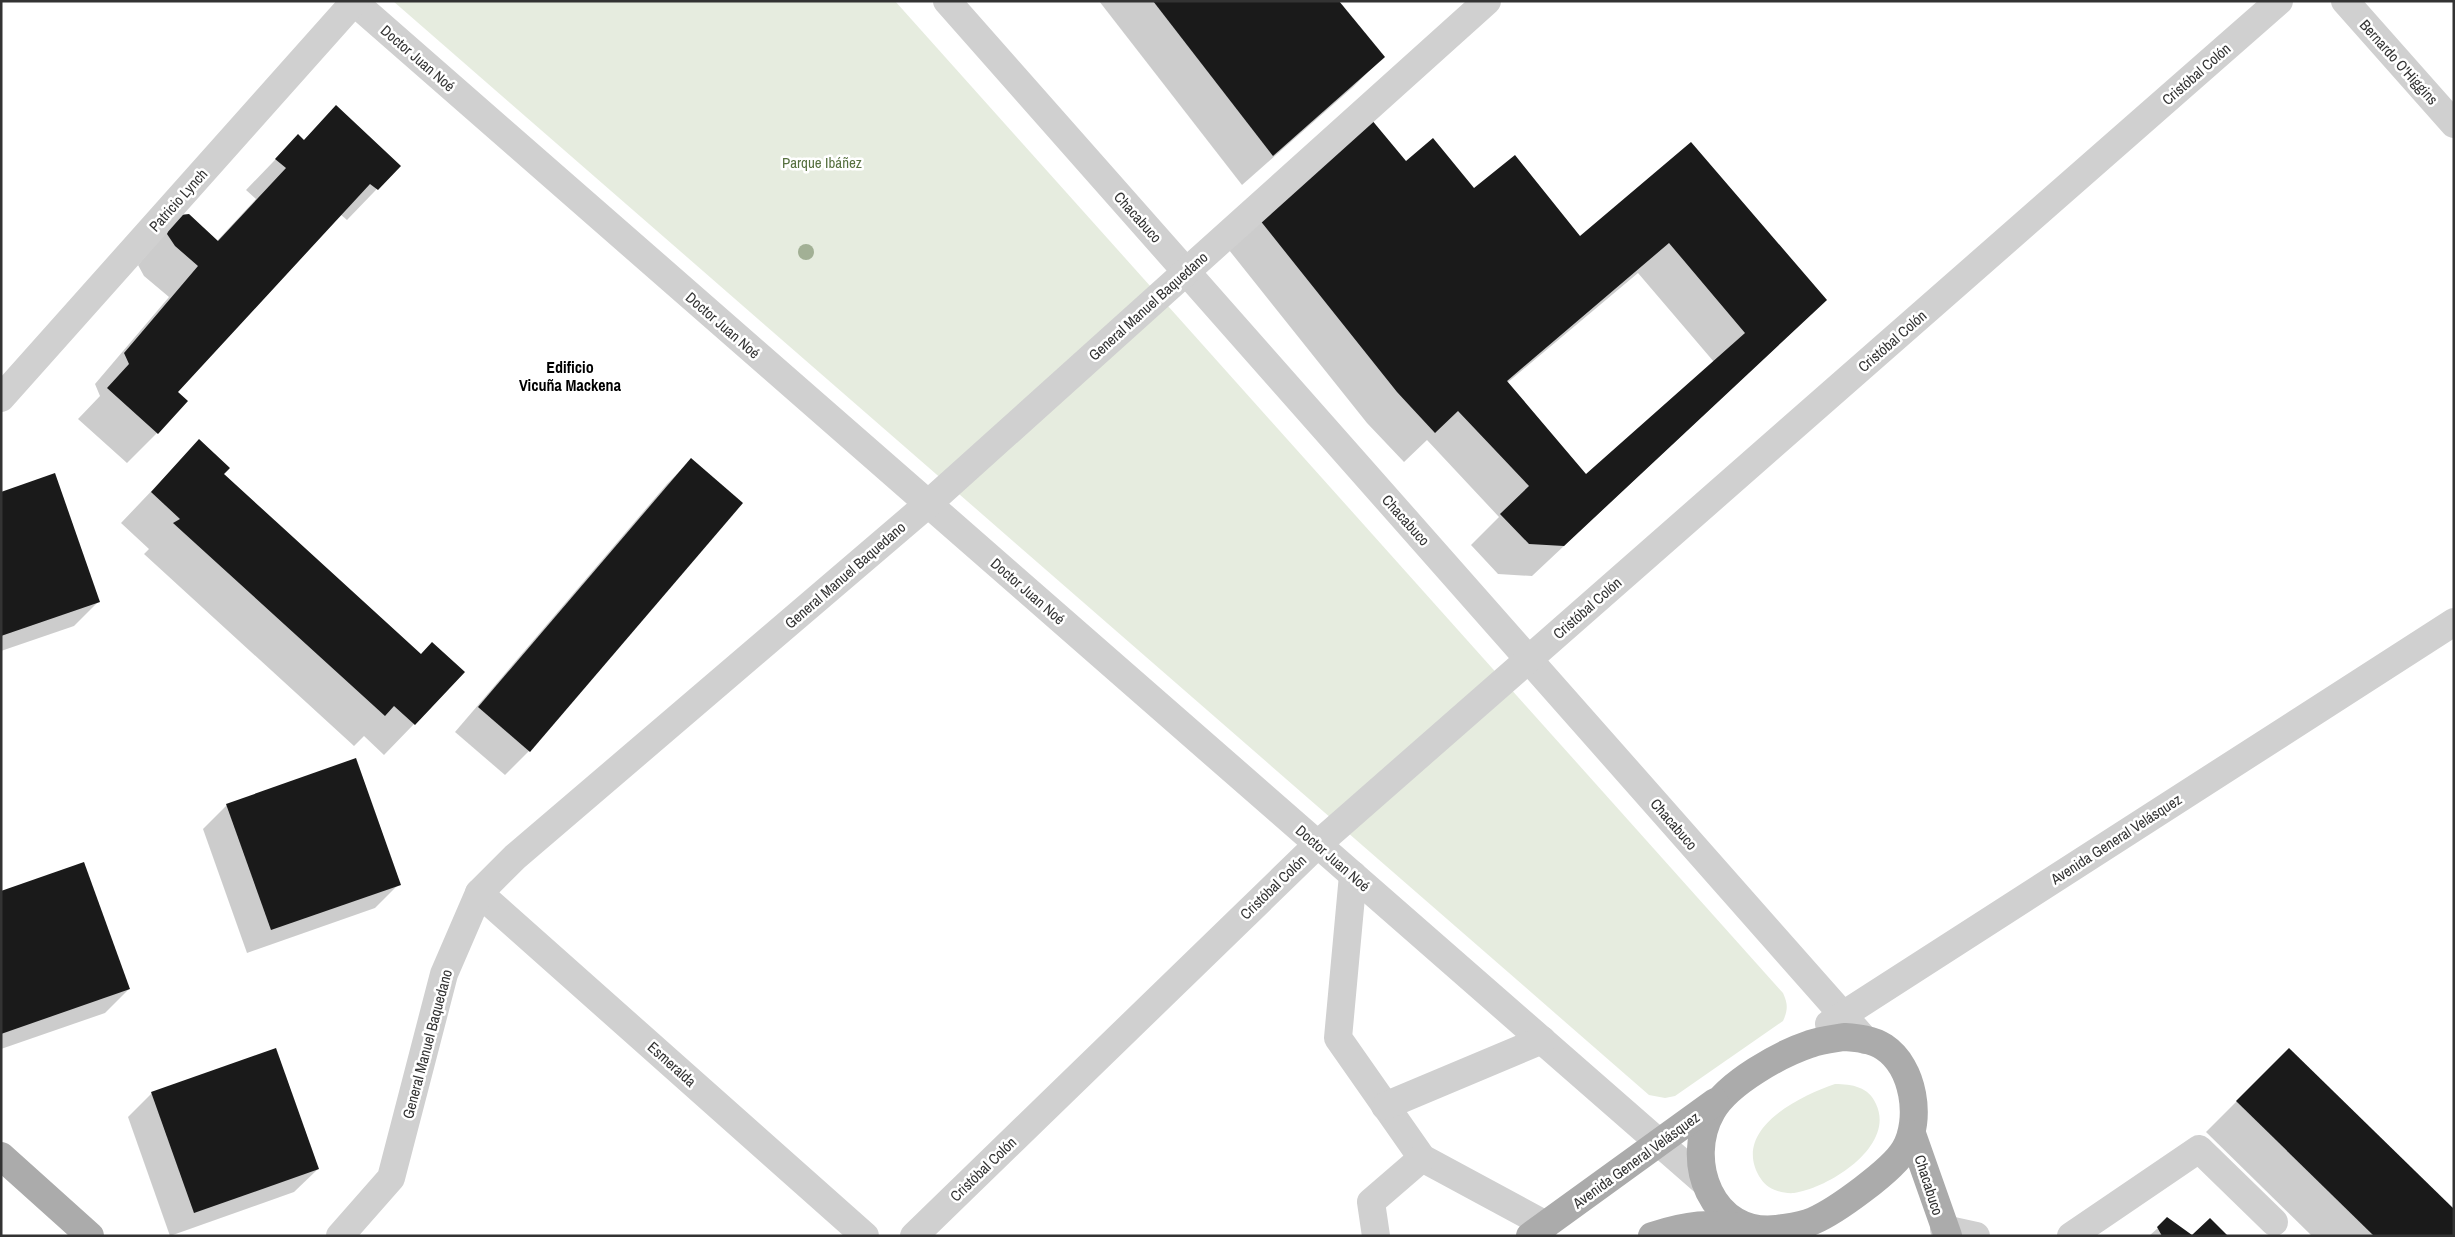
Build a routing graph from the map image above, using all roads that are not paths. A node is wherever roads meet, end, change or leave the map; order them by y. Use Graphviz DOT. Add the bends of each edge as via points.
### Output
graph roads {
  1 [pos="946,1"];
  2 [pos="1487,1"];
  3 [pos="2280,1"];
  4 [pos="2345,1"];
  5 [pos="354,2"];
  6 [pos="2454,124"];
  7 [pos="1186,271"];
  8 [pos="1,398"];
  9 [pos="928,504"];
  10 [pos="2454,622"];
  11 [pos="1529,659"];
  12 [pos="1318,844"];
  13 [pos="1353,875"];
  14 [pos="479,893"];
  15 [pos="1843,1014"];
  16 [pos="1542,1040"];
  17 [pos="1865,1040"];
  18 [pos="1779,1057"];
  19 [pos="1740,1083"];
  20 [pos="1385,1106"];
  21 [pos="1912,1134"];
  22 [pos="1660,1143"];
  23 [pos="1,1156"];
  24 [pos="1422,1158"];
  25 [pos="1703,1181"];
  26 [pos="2274,1222"];
  27 [pos="1538,1230"];
  28 [pos="1781,1231"];
  29 [pos="1946,1232"];
  30 [pos="90,1236"];
  31 [pos="340,1236"];
  32 [pos="865,1236"];
  33 [pos="914,1236"];
  34 [pos="1376,1236"];
  35 [pos="1652,1236"];
  36 [pos="1976,1236"];
  37 [pos="2071,1236"];
  1 -- 7 [label="street, Chacabuco"];
  2 -- 7 [label="street, General Manuel Baquedano"];
  3 -- 11 [label="street, Cristóbal Colón"];
  4 -- 6 [label="street, Bernardo O'Higgins"];
  5 -- 8 [label="street, Patricio Lynch"];
  5 -- 9 [label="street, Doctor Juan Noé"];
  7 -- 9 [label="street, General Manuel Baquedano"];
  7 -- 11 [label="street, Chacabuco"];
  9 -- 12 [label="street, Doctor Juan Noé"];
  9 -- 14 [label="street, General Manuel Baquedano" via="515,857"];
  10 -- 15 [label="street, Avenida General Velásquez"];
  11 -- 12 [label="street, Cristóbal Colón"];
  11 -- 15 [label="street, Chacabuco"];
  12 -- 13 [label="street, Doctor Juan Noé"];
  12 -- 33 [label="street, Cristóbal Colón"];
  13 -- 16 [label="street, Doctor Juan Noé"];
  13 -- 20 [label="street" via="1338,1038"];
  14 -- 31 [label="street, General Manuel Baquedano" via="444,974 390,1178"];
  14 -- 32 [label="street, Esmeralda"];
  15 -- 17 [label="street, Chacabuco"];
  15 -- 18 [label="street, Avenida General Velásquez"];
  16 -- 20 [label="street"];
  16 -- 22 [label="street, Doctor Juan Noé"];
  17 -- 18 [label="main road" via="1844,1037 1821,1040"];
  17 -- 21 [label="main road" via="1885,1048 1906,1074 1912,1093"];
  18 -- 19 [label="main road"];
  19 -- 22 [label="main road, Avenida General Velásquez"];
  19 -- 25 [label="main road" via="1713,1110 1704,1128 1700,1154"];
  20 -- 24 [label="street"];
  21 -- 28 [label="main road" via="1904,1151 1846,1202 1814,1221"];
  21 -- 29 [label="main road, Chacabuco"];
  22 -- 25 [label="street, Doctor Juan Noé"];
  22 -- 27 [label="main road, Avenida General Velásquez"];
  23 -- 30 [label="main road"];
  24 -- 27 [label="street"];
  24 -- 34 [label="street" via="1371,1202"];
  25 -- 28 [label="main road" via="1715,1202 1744,1224"];
  26 -- 37 [label="street" via="2199,1149"];
  28 -- 35 [label="main road" via="1708,1223 1675,1228"];
  29 -- 36 [label="street"];
}
